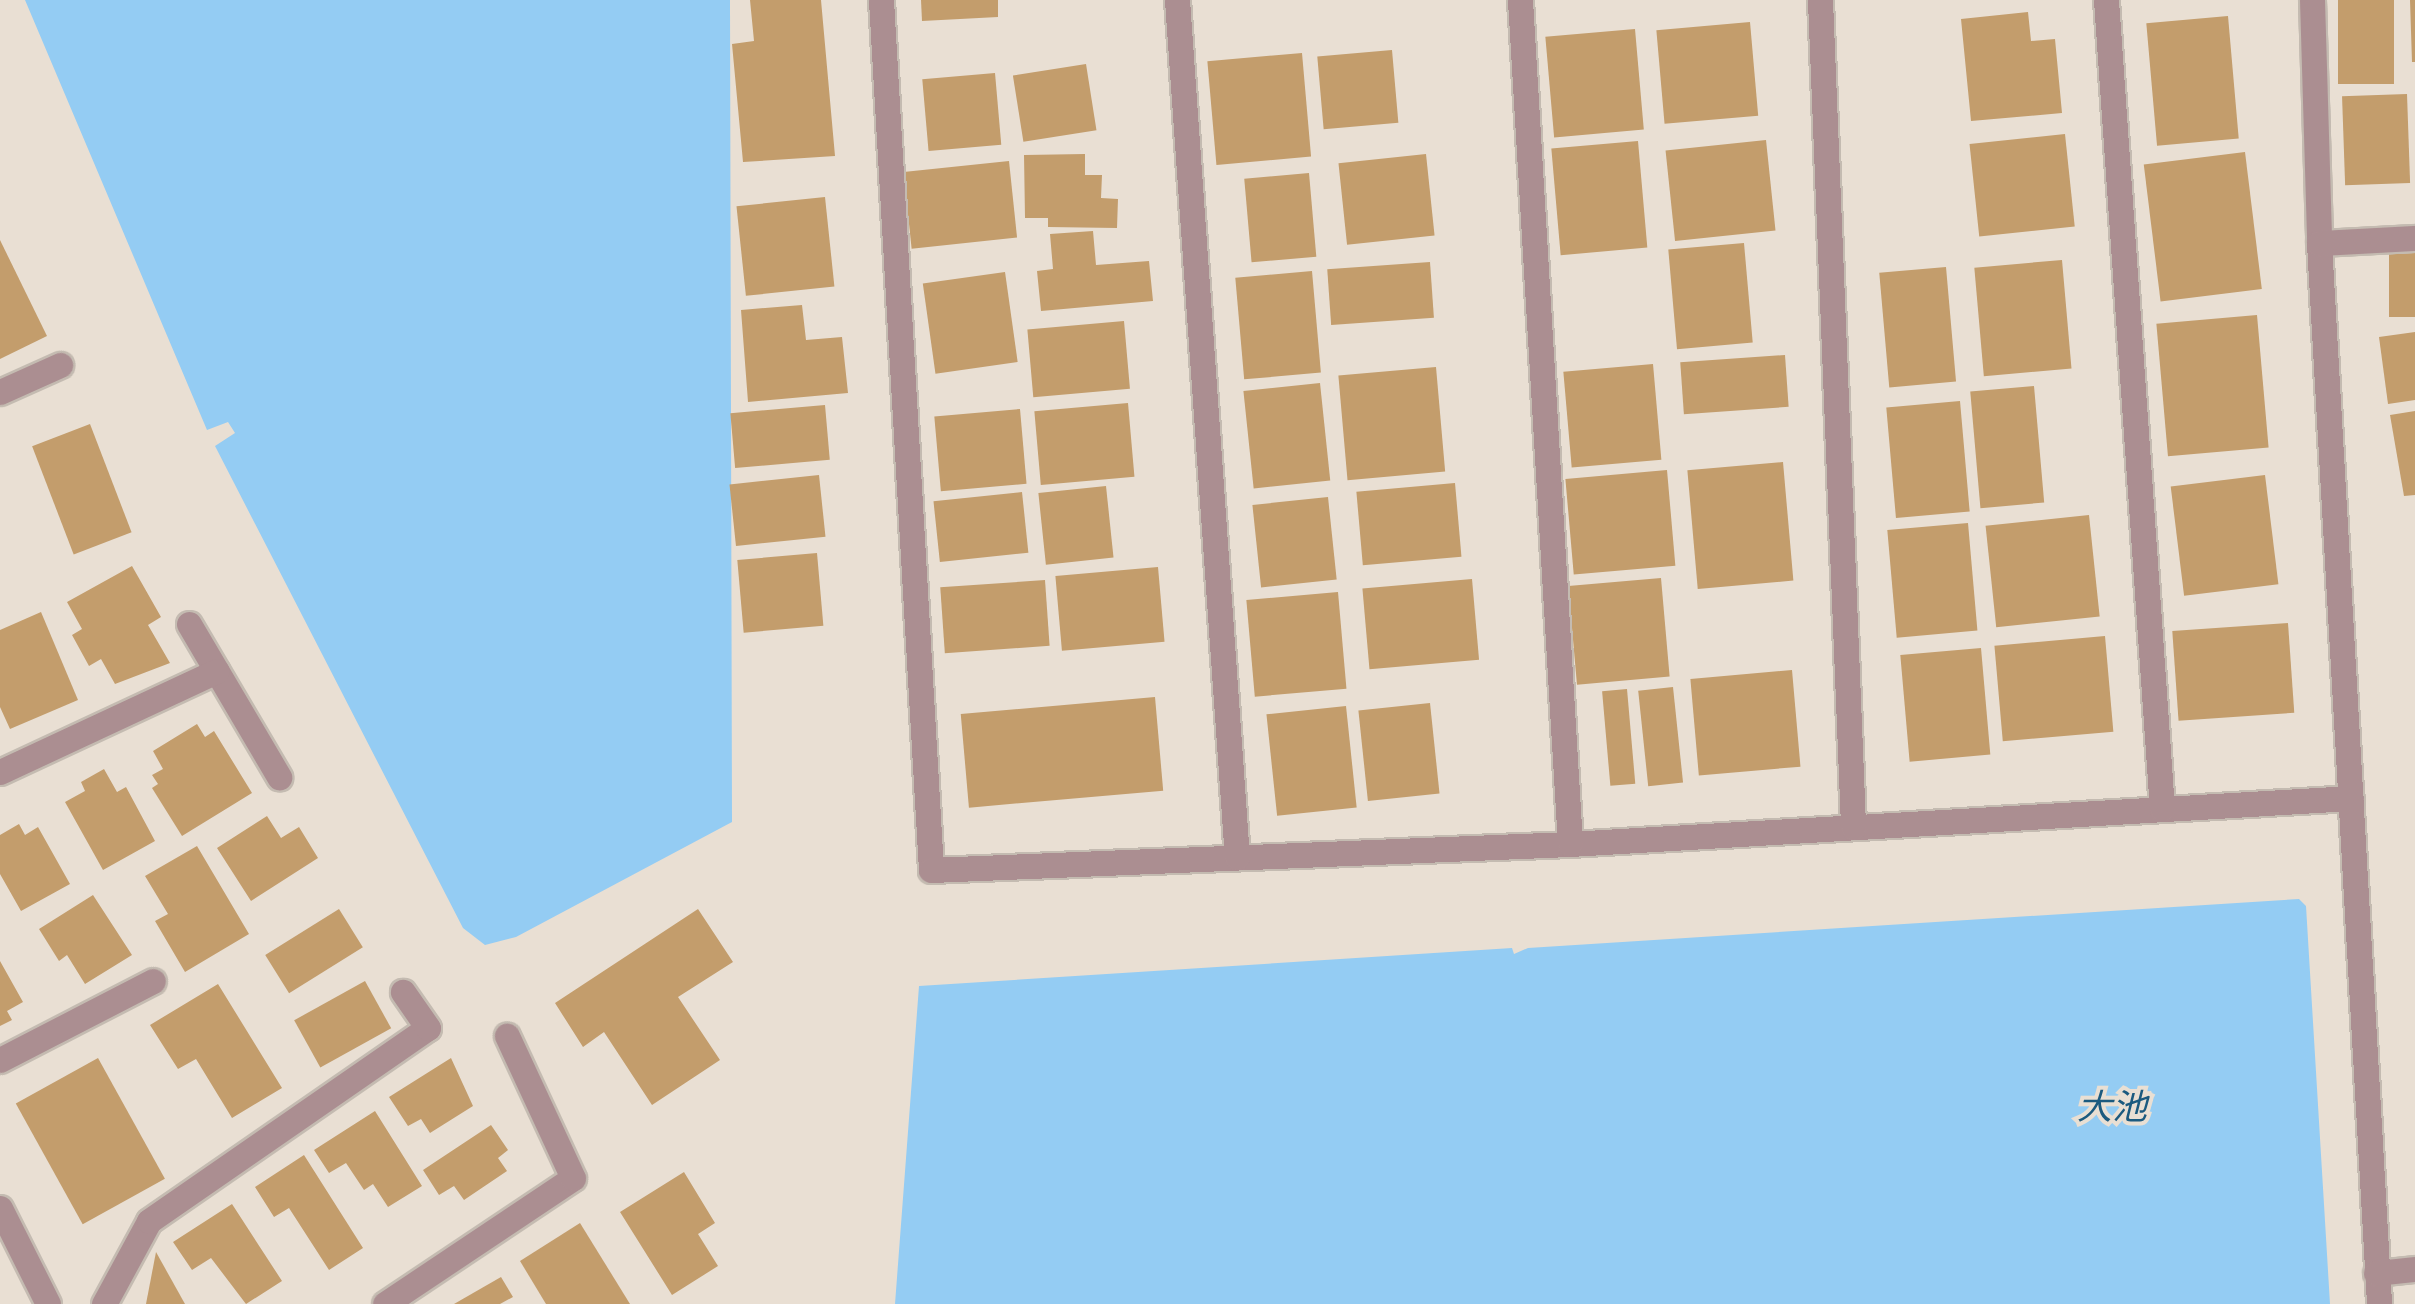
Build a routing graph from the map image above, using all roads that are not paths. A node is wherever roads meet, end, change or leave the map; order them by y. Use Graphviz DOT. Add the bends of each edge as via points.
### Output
graph roads {
  1 [pos="881,0"];
  2 [pos="1178,0"];
  3 [pos="1520,0"];
  4 [pos="1820,0"];
  5 [pos="2106,0"];
  6 [pos="2312,0"];
  7 [pos="2415,238"];
  8 [pos="2319,243"];
  9 [pos="60,364"];
  10 [pos="0,392"];
  11 [pos="188,624"];
  12 [pos="216,671"];
  13 [pos="0,772"];
  14 [pos="279,777"];
  15 [pos="2351,798"];
  16 [pos="2162,809"];
  17 [pos="1853,827"];
  18 [pos="1570,844"];
  19 [pos="1237,857"];
  20 [pos="153,981"];
  21 [pos="403,992"];
  22 [pos="507,1036"];
  23 [pos="0,1060"];
  24 [pos="0,1208"];
  25 [pos="2415,1270"];
  26 [pos="2376,1273"];
  27 [pos="48,1304"];
  28 [pos="104,1304"];
  29 [pos="385,1304"];
  30 [pos="2379,1304"];
  1 -- 19 [label="street" via="931,870"];
  2 -- 19 [label="street"];
  3 -- 18 [label="street"];
  4 -- 17 [label="street"];
  5 -- 16 [label="street"];
  6 -- 8 [label="street"];
  7 -- 8 [label="street"];
  8 -- 15 [label="street"];
  9 -- 10 [label="street"];
  11 -- 12 [label="street"];
  12 -- 13 [label="street"];
  12 -- 14 [label="street"];
  15 -- 16 [label="street"];
  15 -- 26 [label="street"];
  16 -- 17 [label="street"];
  17 -- 18 [label="street"];
  18 -- 19 [label="street"];
  20 -- 23 [label="street"];
  21 -- 28 [label="street" via="428,1028 149,1221"];
  22 -- 29 [label="street" via="573,1178"];
  24 -- 27 [label="street"];
  25 -- 26 [label="street"];
  26 -- 30 [label="street"];
}
